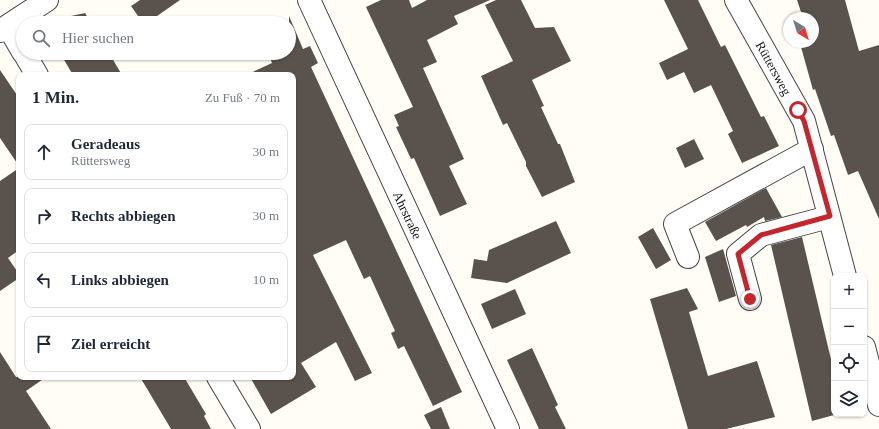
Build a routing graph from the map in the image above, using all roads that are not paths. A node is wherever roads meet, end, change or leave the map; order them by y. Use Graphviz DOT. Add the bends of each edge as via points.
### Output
graph roads {
  1 [pos="47,0"];
  2 [pos="309,0"];
  3 [pos="736,0"];
  4 [pos="23,16"];
  5 [pos="16,21"];
  6 [pos="4,29"];
  7 [pos="16,44"];
  8 [pos="28,60"];
  9 [pos="35,72"];
  10 [pos="812,149"];
  11 [pos="830,216"];
  12 [pos="688,257"];
  13 [pos="845,273"];
  14 [pos="750,299"];
  15 [pos="867,359"];
  16 [pos="220,380"];
  17 [pos="879,405"];
  18 [pos="249,429"];
  19 [pos="508,429"];
  1 -- 4 [label="street"];
  2 -- 19 [label="street, Ahrstraße"];
  3 -- 10 [label="street, Rüttersweg" via="804,121"];
  5 -- 6 [label="street"];
  6 -- 7 [label="street"];
  8 -- 9 [label="street"];
  10 -- 11 [label="street, Rüttersweg"];
  10 -- 12 [label="street" via="675,224"];
  11 -- 13 [label="street, Rüttersweg"];
  11 -- 14 [label="street" via="761,235 738,254"];
  15 -- 17 [label="street"];
  16 -- 18 [label="street"];
}
